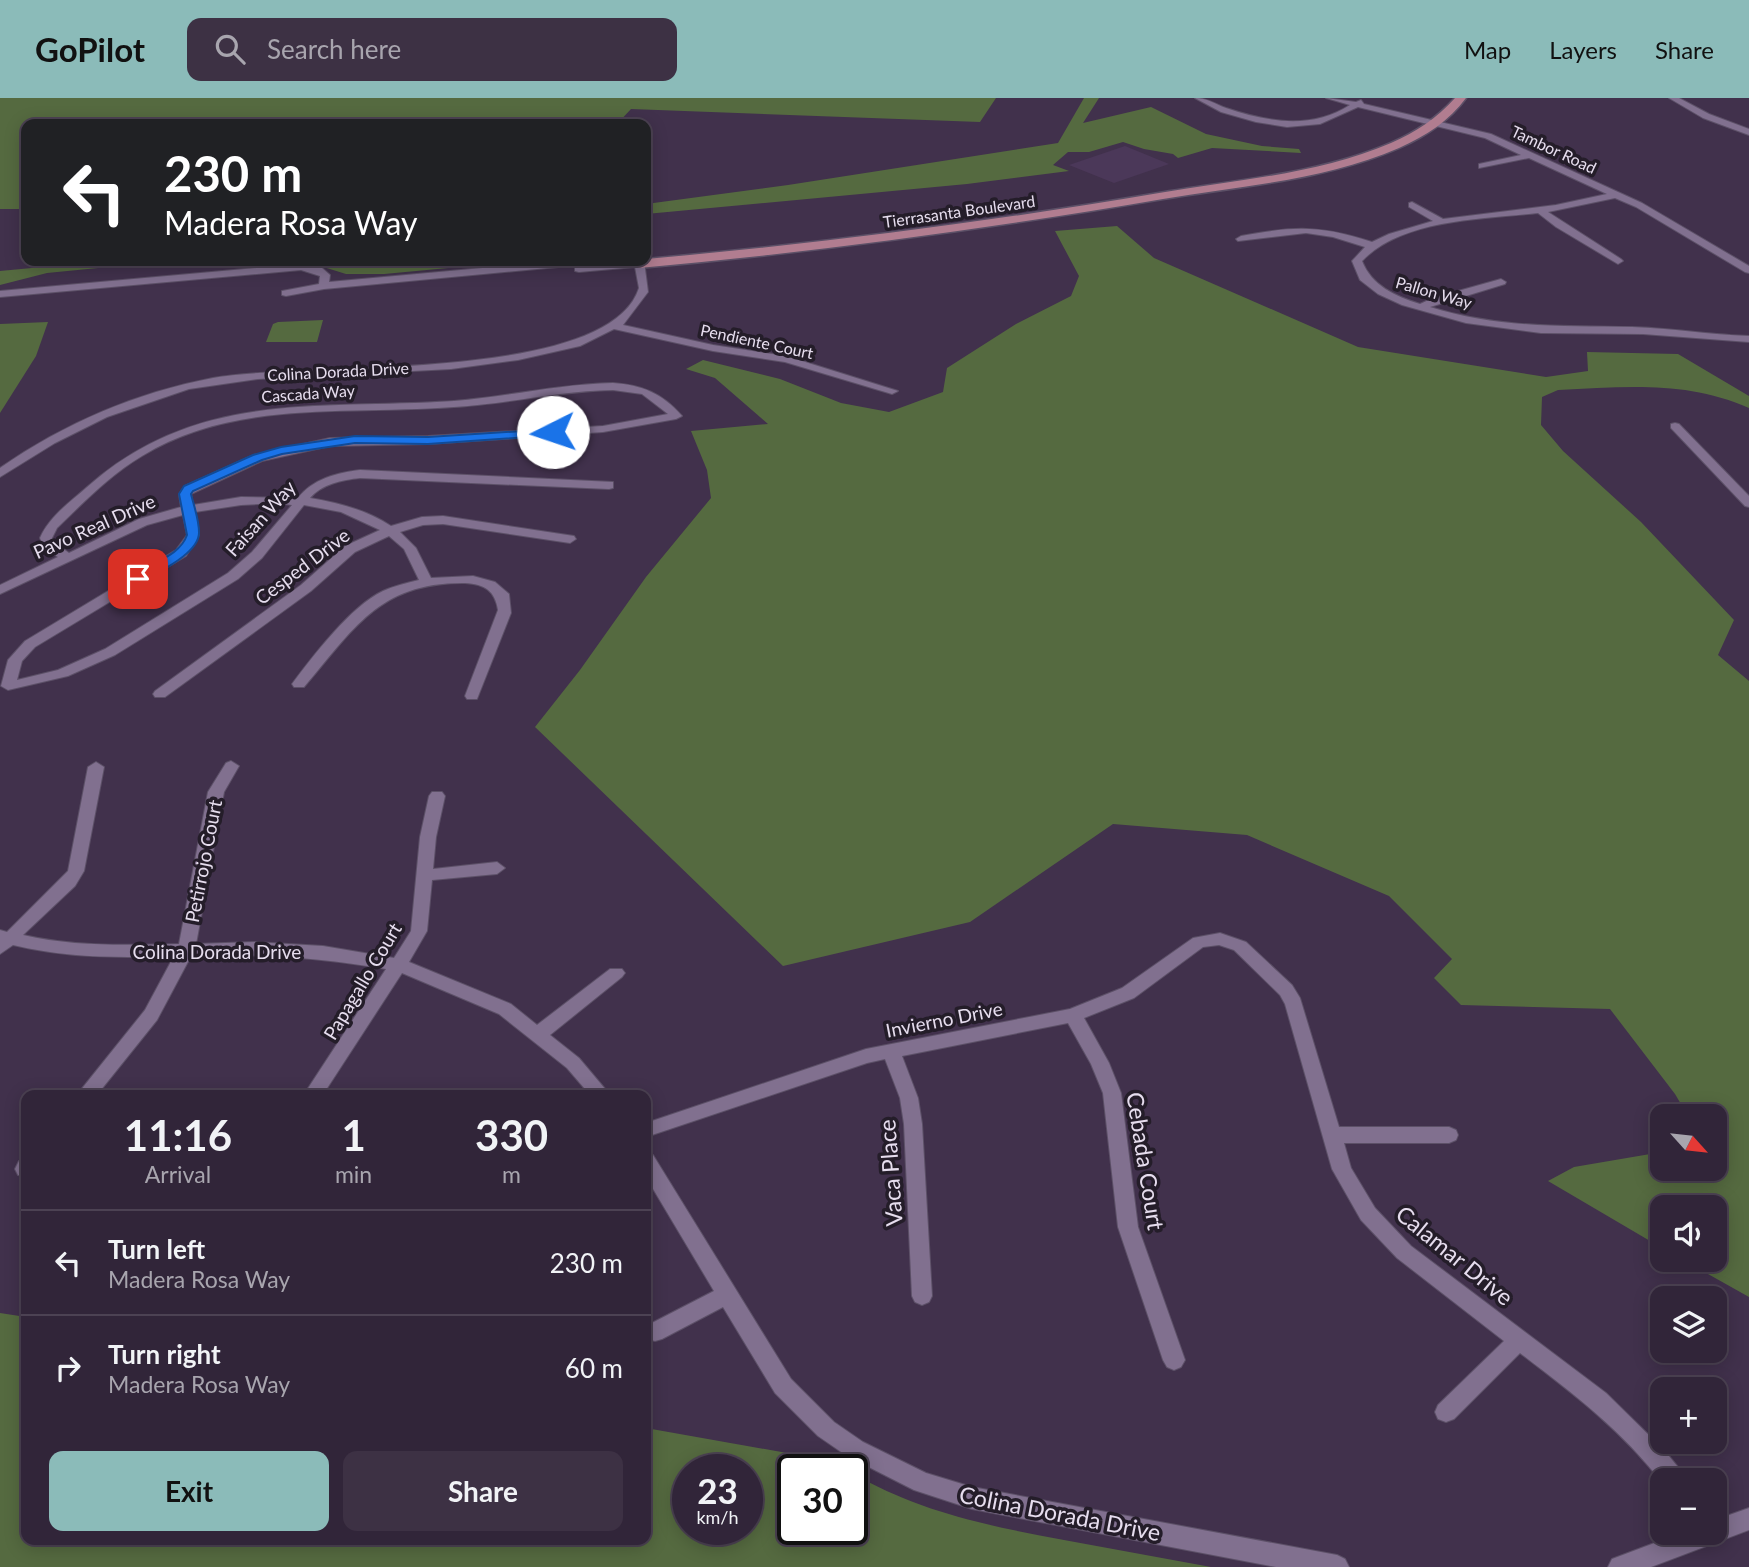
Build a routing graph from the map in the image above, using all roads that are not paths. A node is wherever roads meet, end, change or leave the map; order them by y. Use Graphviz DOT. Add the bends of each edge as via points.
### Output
graph roads {
  1 [pos="1199,98"];
  2 [pos="1330,98"];
  3 [pos="1461,98"];
  4 [pos="1673,98"];
  5 [pos="1362,101"];
  6 [pos="1428,118"];
  7 [pos="1749,132"];
  8 [pos="1531,155"];
  9 [pos="1482,166"];
  10 [pos="1615,195"];
  11 [pos="1412,205"];
  12 [pos="1060,206"];
  13 [pos="1540,210"];
  14 [pos="1441,222"];
  15 [pos="1005,223"];
  16 [pos="1241,239"];
  17 [pos="1370,245"];
  18 [pos="1749,258"];
  19 [pos="651,259"];
  20 [pos="651,259"];
  21 [pos="1618,261"];
  22 [pos="1734,261"];
  23 [pos="540,266"];
  24 [pos="590,266"];
  25 [pos="641,266"];
  26 [pos="1749,270"];
  27 [pos="440,276"];
  28 [pos="1501,282"];
  29 [pos="324,286"];
  30 [pos="286,293"];
  31 [pos="0,294"];
  32 [pos="1423,307"];
  33 [pos="614,326"];
  34 [pos="1749,339"];
  35 [pos="892,391"];
  36 [pos="1675,426"];
  37 [pos="0,473"];
  38 [pos="609,485"];
  39 [pos="300,502"];
  40 [pos="1749,503"];
  41 [pos="187,509"];
  42 [pos="389,531"];
  43 [pos="570,539"];
  44 [pos="68,558"];
  45 [pos="426,581"];
  46 [pos="0,590"];
  47 [pos="299,684"];
  48 [pos="160,694"];
  49 [pos="472,696"];
  50 [pos="231,766"];
  51 [pos="96,767"];
  52 [pos="437,796"];
  53 [pos="497,867"];
  54 [pos="425,875"];
  55 [pos="3,941"];
  56 [pos="1240,946"];
  57 [pos="186,950"];
  58 [pos="400,965"];
  59 [pos="616,973"];
  60 [pos="1073,1016"];
  61 [pos="538,1034"];
  62 [pos="891,1051"];
  63 [pos="90,1090"];
  64 [pos="317,1090"];
  65 [pos="597,1090"];
  66 [pos="651,1128"];
  67 [pos="1333,1135"];
  68 [pos="1449,1135"];
  69 [pos="651,1169"];
  70 [pos="728,1294"];
  71 [pos="922,1296"];
  72 [pos="656,1332"];
  73 [pos="1520,1339"];
  74 [pos="1174,1360"];
  75 [pos="1446,1412"];
  76 [pos="1665,1468"];
  77 [pos="1749,1519"];
  78 [pos="1727,1527"];
  79 [pos="1678,1545"];
  80 [pos="1337,1567"];
  81 [pos="1620,1567"];
  1 -- 5 [label="street" via="1264,124 1290,127 1316,125"];
  2 -- 5 [label="street, Tambor Road"];
  3 -- 6 [label="main road, Tierrasanta Boulevard"];
  4 -- 7 [label="street"];
  5 -- 6 [label="street, Tambor Road"];
  6 -- 8 [label="street, Tambor Road"];
  6 -- 12 [label="main road, Tierrasanta Boulevard" via="1336,156"];
  6 -- 15 [label="main road, Tierrasanta Boulevard" via="1402,142 1315,170"];
  8 -- 9 [label="street"];
  8 -- 10 [label="street, Tambor Road"];
  10 -- 13 [label="street"];
  10 -- 22 [label="street, Tambor Road"];
  11 -- 14 [label="street"];
  12 -- 15 [label="main road" via="1007,218"];
  12 -- 19 [label="main road, Tierrasanta Boulevard"];
  13 -- 14 [label="street"];
  13 -- 21 [label="street"];
  14 -- 17 [label="street"];
  15 -- 20 [label="main road, Tierrasanta Boulevard" via="796,250"];
  16 -- 17 [label="street" via="1307,228"];
  17 -- 32 [label="street, Pallon Way" via="1357,261 1362,278 1389,297"];
  18 -- 22 [label="street"];
  22 -- 26 [label="street, Tambor Road"];
  23 -- 27 [label="street, Tierrasanta Boulevard"];
  24 -- 27 [label="street, Tierrasanta Boulevard" via="497,277"];
  25 -- 33 [label="street, Colina Dorada Drive" via="643,292"];
  27 -- 29 [label="street, Tierrasanta Boulevard"];
  28 -- 32 [label="street"];
  29 -- 30 [label="street, Tierrasanta Boulevard"];
  29 -- 31 [label="street" via="325,275 301,267"];
  32 -- 34 [label="street, Pallon Way" via="1491,324 1544,330"];
  33 -- 35 [label="street, Pendiente Court" via="786,359"];
  33 -- 37 [label="street, Colina Dorada Drive" via="540,355 491,363 276,373 182,387 75,426"];
  36 -- 40 [label="street"];
  38 -- 39 [label="street, Faisan Way" via="360,474 321,483"];
  39 -- 41 [label="street, Pavo Real Drive" via="274,500"];
  39 -- 41 [label="street, Faisan Way" via="257,555 233,576 78,668 8,686 15,660 30,644 180,553 193,535"];
  39 -- 42 [label="street, Pavo Real Drive" via="340,507 375,520"];
  41 -- 44 [label="street, Pavo Real Drive" via="143,522"];
  41 -- 44 [label="street, Cascada Way" via="189,489 281,451 355,440 603,429 676,416 644,391 600,387 453,404 276,409 237,415 168,438 114,468 51,526 46,538 49,545"];
  42 -- 43 [label="street, Cesped Drive" via="443,520"];
  42 -- 45 [label="street, Pavo Real Drive" via="412,550"];
  42 -- 48 [label="street, Cesped Drive" via="350,550 306,588"];
  44 -- 46 [label="street, Pavo Real Drive"];
  45 -- 47 [label="street" via="376,600"];
  45 -- 49 [label="street" via="463,578 499,592 505,608"];
  50 -- 57 [label="street, Petirrojo Court" via="216,792"];
  51 -- 55 [label="street" via="76,871"];
  52 -- 54 [label="street, Papagallo Court"];
  53 -- 54 [label="street"];
  54 -- 58 [label="street, Papagallo Court" via="419,931"];
  55 -- 57 [label="street, Colina Dorada Drive" via="113,952"];
  56 -- 60 [label="street, Invierno Drive" via="1220,939 1199,942 1128,993"];
  56 -- 67 [label="street, Calamar Drive" via="1294,1003"];
  57 -- 58 [label="street, Colina Dorada Drive" via="323,952"];
  57 -- 63 [label="street, Petirrojo Court" via="151,1015"];
  58 -- 61 [label="street, Colina Dorada Drive" via="505,1009"];
  58 -- 64 [label="street, Papagallo Court"];
  59 -- 61 [label="street"];
  60 -- 62 [label="street, Invierno Drive"];
  60 -- 74 [label="street, Cebada Court" via="1112,1093 1128,1227"];
  61 -- 65 [label="street, Colina Dorada Drive"];
  62 -- 66 [label="street, Invierno Drive"];
  62 -- 71 [label="street, Vaca Place" via="914,1124"];
  67 -- 68 [label="street"];
  67 -- 73 [label="street, Calamar Drive" via="1342,1169 1368,1214 1404,1252"];
  69 -- 70 [label="street, Colina Dorada Drive"];
  70 -- 72 [label="street"];
  70 -- 80 [label="street, Colina Dorada Drive" via="783,1386 826,1429 922,1482 972,1499"];
  73 -- 75 [label="street"];
  73 -- 76 [label="street, Calamar Drive" via="1598,1400"];
  77 -- 78 [label="street"];
  79 -- 81 [label="street"];
}
